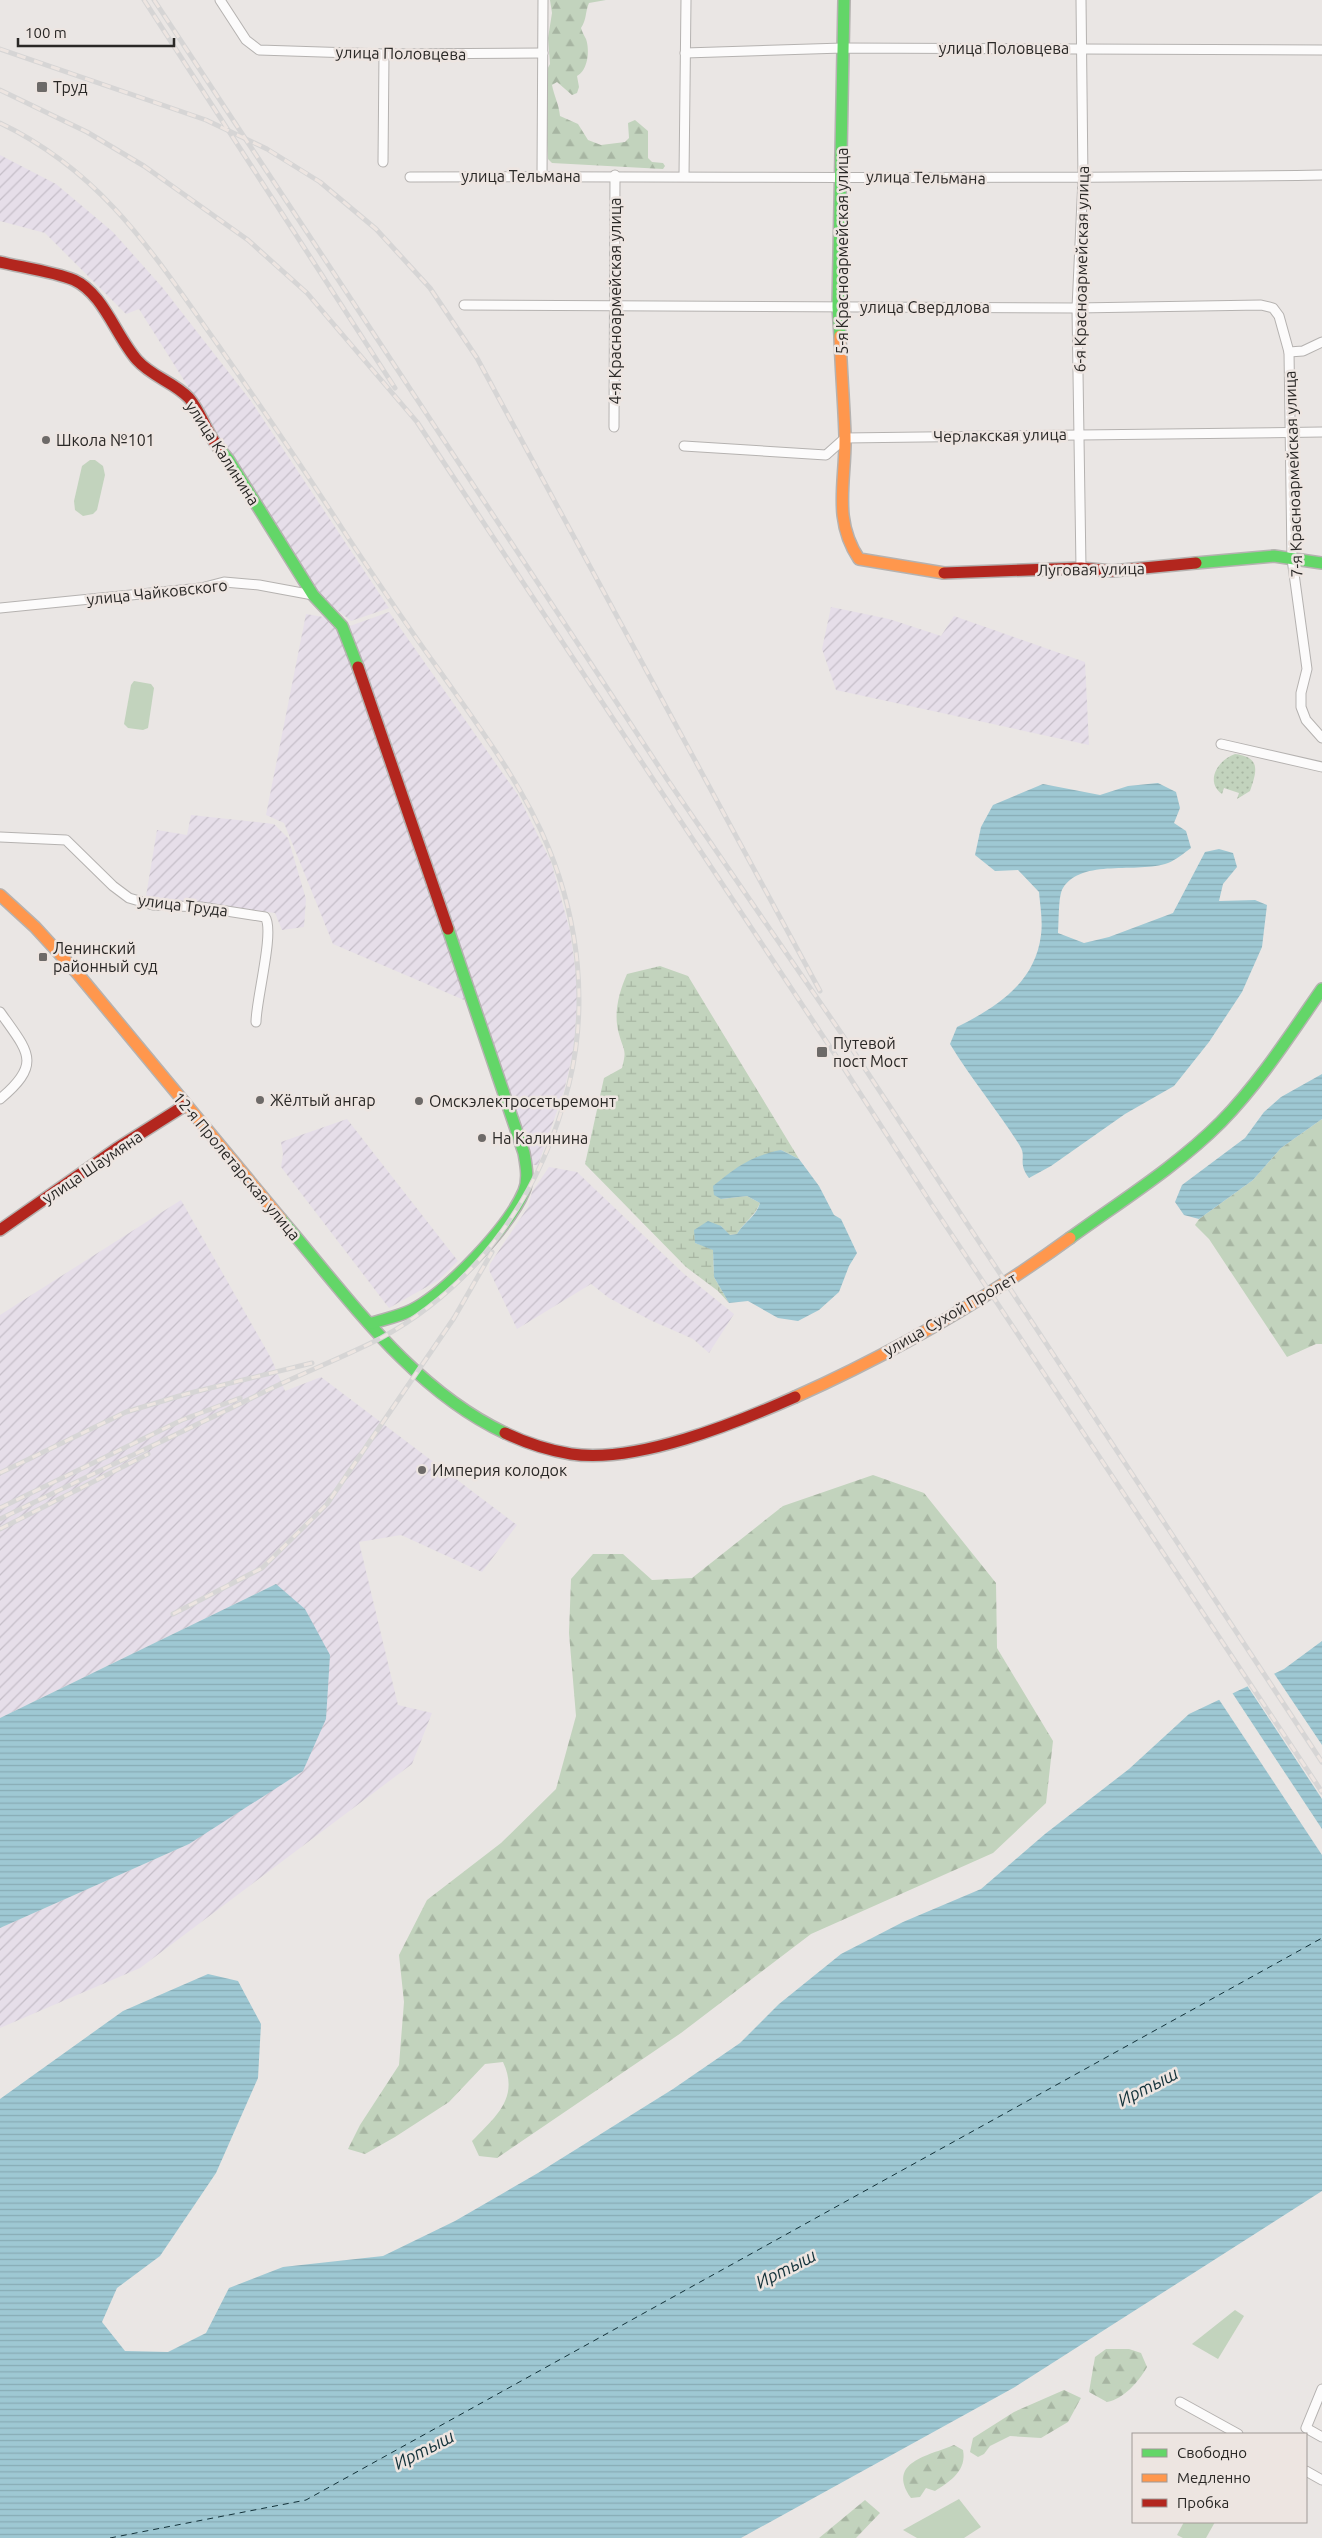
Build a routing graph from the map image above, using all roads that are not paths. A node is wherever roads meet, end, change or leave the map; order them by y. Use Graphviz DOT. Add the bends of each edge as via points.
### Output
graph roads {
  1 [pos="220,0"];
  2 [pos="543,0"];
  3 [pos="686,0"];
  4 [pos="844,0"];
  5 [pos="1081,0"];
  6 [pos="843,48"];
  7 [pos="1081,48"];
  8 [pos="1322,50"];
  9 [pos="543,53"];
  10 [pos="685,53"];
  11 [pos="384,54"];
  12 [pos="383,162"];
  13 [pos="615,175"];
  14 [pos="542,176"];
  15 [pos="684,176"];
  16 [pos="842,176"];
  17 [pos="1322,176"];
  18 [pos="410,177"];
  19 [pos="1084,179"];
  20 [pos="0,262"];
  21 [pos="464,305"];
  22 [pos="614,307"];
  23 [pos="838,307"];
  24 [pos="1077,308"];
  25 [pos="1322,342"];
  26 [pos="1289,352"];
  27 [pos="614,427"];
  28 [pos="1291,432"];
  29 [pos="1322,432"];
  30 [pos="1081,434"];
  31 [pos="845,438"];
  32 [pos="684,446"];
  33 [pos="859,559"];
  34 [pos="1292,559"];
  35 [pos="1322,563"];
  36 [pos="1081,568"];
  37 [pos="313,595"];
  38 [pos="0,608"];
  39 [pos="1322,738"];
  40 [pos="1221,744"];
  41 [pos="1322,767"];
  42 [pos="0,837"];
  43 [pos="0,896"];
  44 [pos="1322,989"];
  45 [pos="0,1012"];
  46 [pos="256,1022"];
  47 [pos="0,1099"];
  48 [pos="184,1106"];
  49 [pos="0,1230"];
  50 [pos="372,1323"];
  51 [pos="486,1424"];
  52 [pos="1322,2389"];
  53 [pos="1180,2402"];
  54 [pos="1236,2433"];
  55 [pos="1322,2437"];
  56 [pos="1308,2472"];
  57 [pos="1322,2480"];
  1 -- 11 [label="street, улица Половцева" via="246,40 259,50"];
  2 -- 9 [label="street"];
  3 -- 10 [label="street"];
  4 -- 6 [label="street, 5-я Красноармейская улица"];
  5 -- 7 [label="street, 6-я Красноармейская улица"];
  6 -- 7 [label="street, улица Половцева"];
  6 -- 10 [label="street, улица Половцева"];
  6 -- 16 [label="street, 5-я Красноармейская улица"];
  7 -- 8 [label="street, улица Половцева"];
  7 -- 19 [label="street, 6-я Красноармейская улица"];
  9 -- 11 [label="street, улица Половцева"];
  9 -- 14 [label="street"];
  10 -- 15 [label="street"];
  11 -- 12 [label="street"];
  13 -- 14 [label="street, улица Тельмана"];
  13 -- 15 [label="street, улица Тельмана"];
  13 -- 22 [label="street, 4-я Красноармейская улица"];
  14 -- 18 [label="street, улица Тельмана"];
  15 -- 16 [label="street, улица Тельмана"];
  16 -- 19 [label="street, улица Тельмана"];
  16 -- 23 [label="street, 5-я Красноармейская улица"];
  17 -- 19 [label="street, улица Тельмана"];
  19 -- 24 [label="street, 6-я Красноармейская улица"];
  20 -- 37 [label="street, улица Калинина" via="74,280 94,293 120,339 136,359 148,372 190,399 209,436 228,459"];
  21 -- 22 [label="street, улица Свердлова"];
  22 -- 23 [label="street, улица Свердлова"];
  22 -- 27 [label="street, 4-я Красноармейская улица"];
  23 -- 24 [label="street, улица Свердлова"];
  23 -- 31 [label="street, 5-я Красноармейская улица"];
  24 -- 26 [label="street, улица Свердлова" via="1261,305 1273,308 1279,316"];
  24 -- 30 [label="street, 6-я Красноармейская улица"];
  25 -- 26 [label="street" via="1303,351"];
  26 -- 28 [label="street, 7-я Красноармейская улица"];
  28 -- 29 [label="street, Черлакская улица"];
  28 -- 30 [label="street, Черлакская улица"];
  28 -- 34 [label="street, 7-я Красноармейская улица"];
  30 -- 31 [label="street, Черлакская улица"];
  30 -- 36 [label="street, 6-я Красноармейская улица"];
  31 -- 32 [label="street" via="826,454"];
  31 -- 33 [label="street, 5-я Красноармейская улица" via="841,509 849,544"];
  33 -- 36 [label="street, Луговая улица" via="943,573"];
  34 -- 35 [label="street, Луговая улица" via="1306,564"];
  34 -- 36 [label="street, Луговая улица" via="1274,556 1230,558 1215,563 1112,571"];
  34 -- 39 [label="street, 7-я Красноармейская улица" via="1307,669 1301,707 1306,720"];
  37 -- 38 [label="street, улица Чайковского" via="224,582 200,588"];
  37 -- 50 [label="street, улица Калинина" via="342,626 354,655 524,1153 528,1178 524,1190 501,1225 444,1287 413,1310"];
  40 -- 41 [label="street"];
  42 -- 46 [label="street, улица Труда" via="66,840 129,898 152,904 260,916 267,920 266,963 259,986"];
  43 -- 48 [label="street, 12-я Пролетарская улица" via="34,924 106,1007"];
  44 -- 51 [label="street, улица Сухой Пролет" via="1235,1107 1172,1164 1019,1274 935,1325 840,1376 747,1417 704,1432 617,1453 576,1454 536,1448"];
  45 -- 47 [label="street" via="28,1056 23,1077"];
  48 -- 49 [label="street, улица Шаумяна"];
  48 -- 50 [label="street, 12-я Пролетарская улица"];
  50 -- 51 [label="street, 12-я Пролетарская улица" via="416,1372"];
  52 -- 55 [label="street" via="1306,2428"];
  53 -- 54 [label="street"];
  56 -- 57 [label="street"];
}
